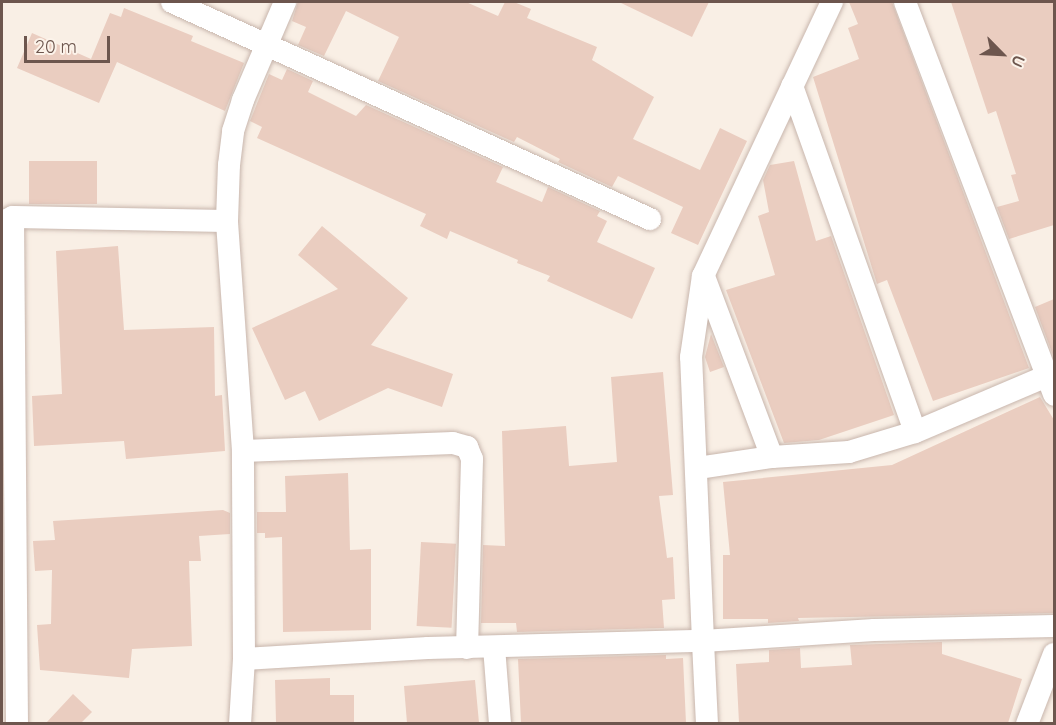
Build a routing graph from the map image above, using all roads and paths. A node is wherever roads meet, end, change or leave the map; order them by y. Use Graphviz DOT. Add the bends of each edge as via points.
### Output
graph roads {
  1 [pos="172,2"];
  2 [pos="285,2"];
  3 [pos="832,2"];
  4 [pos="904,2"];
  5 [pos="266,43"];
  6 [pos="792,86"];
  7 [pos="7,219"];
  8 [pos="650,219"];
  9 [pos="227,220"];
  10 [pos="703,276"];
  11 [pos="1052,381"];
  12 [pos="915,432"];
  13 [pos="243,451"];
  14 [pos="772,457"];
  15 [pos="698,468"];
  16 [pos="1054,626"];
  17 [pos="703,642"];
  18 [pos="494,647"];
  19 [pos="467,648"];
  20 [pos="1054,654"];
  21 [pos="244,658"];
  22 [pos="17,723"];
  23 [pos="240,723"];
  24 [pos="500,723"];
  25 [pos="707,723"];
  26 [pos="1027,723"];
  1 -- 5 [label="street"];
  2 -- 5 [label="street"];
  3 -- 6 [label="street"];
  4 -- 11 [label="street"];
  5 -- 8 [label="street"];
  5 -- 9 [label="street" via="233,131"];
  6 -- 10 [label="street"];
  6 -- 12 [label="street"];
  7 -- 9 [label="street"];
  7 -- 22 [label="street"];
  9 -- 13 [label="street"];
  10 -- 14 [label="street"];
  10 -- 15 [label="street" via="691,357"];
  11 -- 12 [label="street"];
  12 -- 14 [label="street" via="849,452"];
  13 -- 19 [label="street" via="453,443 467,447 472,459"];
  13 -- 21 [label="street"];
  14 -- 15 [label="street"];
  15 -- 17 [label="street"];
  16 -- 17 [label="street" via="874,630"];
  17 -- 18 [label="street"];
  17 -- 25 [label="street"];
  18 -- 19 [label="street"];
  18 -- 24 [label="street"];
  19 -- 21 [label="street"];
  20 -- 26 [label="street"];
  21 -- 23 [label="street"];
}
